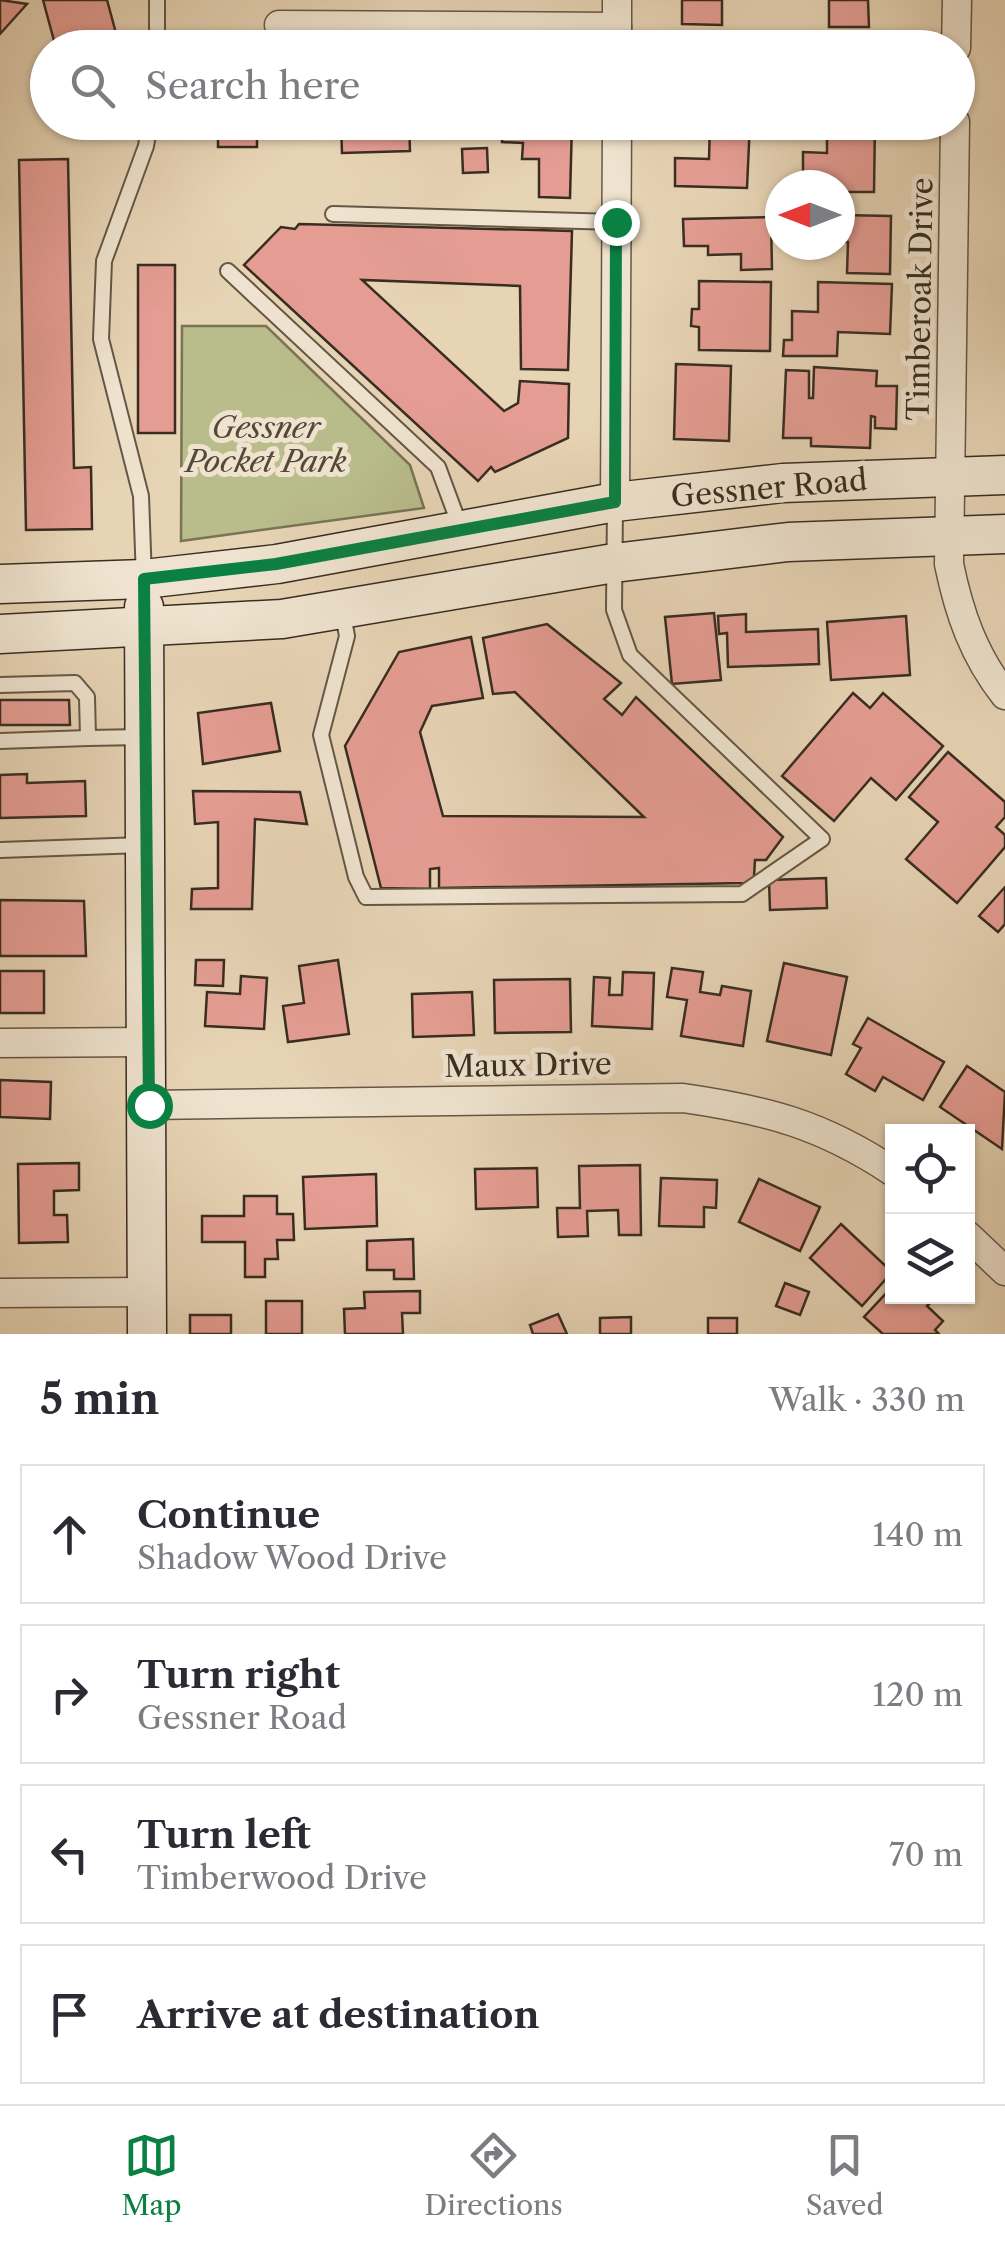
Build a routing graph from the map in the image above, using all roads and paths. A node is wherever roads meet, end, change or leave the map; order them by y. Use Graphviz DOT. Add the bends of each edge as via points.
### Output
graph roads {
  1 [pos="156,0"];
  2 [pos="957,0"];
  3 [pos="279,25"];
  4 [pos="617,25"];
  5 [pos="157,30"];
  6 [pos="956,30"];
  7 [pos="147,140"];
  8 [pos="617,140"];
  9 [pos="955,140"];
  10 [pos="333,214"];
  11 [pos="616,222"];
  12 [pos="228,272"];
  13 [pos="1005,475"];
  14 [pos="951,476"];
  15 [pos="615,502"];
  16 [pos="461,529"];
  17 [pos="1005,534"];
  18 [pos="949,536"];
  19 [pos="614,563"];
  20 [pos="144,579"];
  21 [pos="0,584"];
  22 [pos="342,609"];
  23 [pos="145,628"];
  24 [pos="0,634"];
  25 [pos="0,684"];
  26 [pos="1005,695"];
  27 [pos="146,736"];
  28 [pos="88,738"];
  29 [pos="0,740"];
  30 [pos="148,845"];
  31 [pos="0,850"];
  32 [pos="148,1042"];
  33 [pos="0,1043"];
  34 [pos="149,1105"];
  35 [pos="885,1166"];
  36 [pos="975,1243"];
  37 [pos="1005,1271"];
  38 [pos="147,1292"];
  39 [pos="0,1293"];
  40 [pos="147,1334"];
  1 -- 5 [label="lane"];
  2 -- 6 [label="street"];
  3 -- 4 [label="street"];
  7 -- 20 [label="lane" via="104,261 101,339 142,496"];
  8 -- 11 [label="street"];
  9 -- 14 [label="street, Timberoak Drive"];
  10 -- 11 [label="lane"];
  11 -- 15 [label="street"];
  12 -- 16 [label="lane" via="438,468"];
  13 -- 14 [label="main road, Gessner Road"];
  14 -- 15 [label="main road, Gessner Road"];
  14 -- 18 [label="street, Timberoak Drive"];
  15 -- 16 [label="main road, Gessner Road"];
  15 -- 19 [label="lane"];
  16 -- 20 [label="main road, Gessner Road" via="276,564"];
  17 -- 18 [label="main road, Gessner Road"];
  18 -- 19 [label="main road, Gessner Road" via="788,542"];
  18 -- 26 [label="street, Timberoak Drive" via="960,616"];
  19 -- 22 [label="main road, Gessner Road"];
  19 -- 22 [label="lane" via="614,610 630,655 822,839 742,894 366,897 322,734 346,636"];
  20 -- 21 [label="main road, Gessner Road"];
  20 -- 23 [label="main road"];
  22 -- 23 [label="main road, Gessner Road"];
  23 -- 24 [label="main road, Gessner Road"];
  23 -- 27 [label="main road"];
  25 -- 28 [label="lane" via="75,683 87,697"];
  27 -- 28 [label="lane"];
  27 -- 30 [label="main road"];
  28 -- 29 [label="lane"];
  30 -- 31 [label="lane"];
  30 -- 32 [label="main road"];
  32 -- 33 [label="street"];
  32 -- 34 [label="main road"];
  34 -- 35 [label="street, Maux Drive" via="683,1098 767,1110 816,1126"];
  34 -- 38 [label="main road"];
  36 -- 37 [label="street"];
  38 -- 39 [label="street"];
  38 -- 40 [label="main road"];
}
